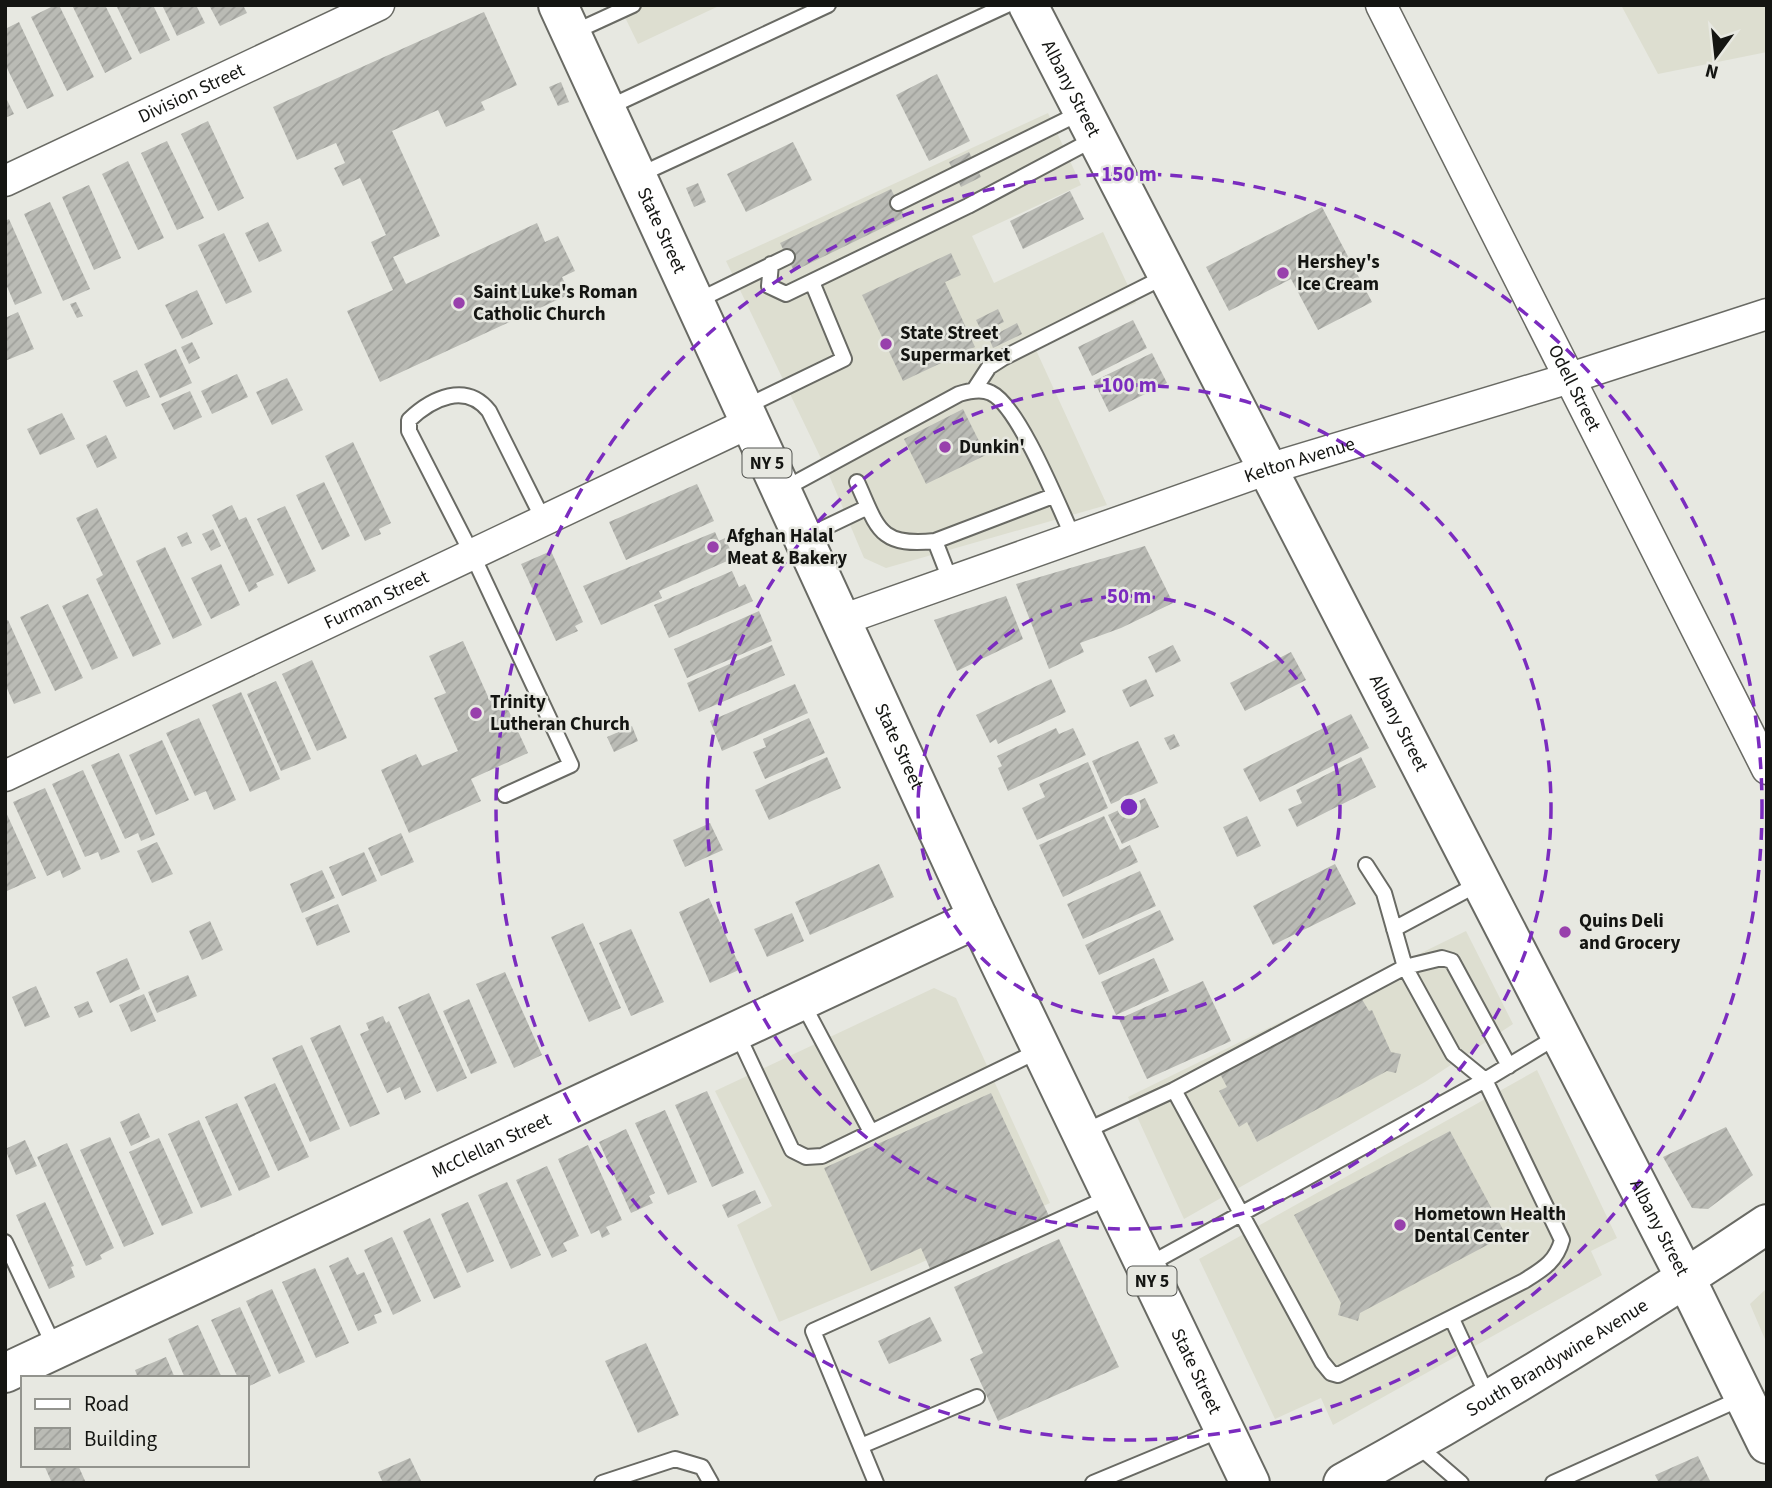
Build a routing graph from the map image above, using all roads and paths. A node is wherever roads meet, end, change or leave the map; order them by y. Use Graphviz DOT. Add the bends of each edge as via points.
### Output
graph roads {
  1 [pos="379,5"];
  2 [pos="633,5"];
  3 [pos="828,5"];
  4 [pos="1007,5"];
  5 [pos="1028,5"];
  6 [pos="1381,5"];
  7 [pos="565,19"];
  8 [pos="605,109"];
  9 [pos="1090,125"];
  10 [pos="636,176"];
  11 [pos="5,181"];
  12 [pos="898,203"];
  13 [pos="786,257"];
  14 [pos="771,264"];
  15 [pos="1168,275"];
  16 [pos="812,282"];
  17 [pos="694,302"];
  18 [pos="1767,314"];
  19 [pos="1570,378"];
  20 [pos="974,390"];
  21 [pos="745,416"];
  22 [pos="1268,469"];
  23 [pos="857,482"];
  24 [pos="780,491"];
  25 [pos="1053,496"];
  26 [pos="868,507"];
  27 [pos="544,521"];
  28 [pos="802,539"];
  29 [pos="1074,539"];
  30 [pos="935,541"];
  31 [pos="472,554"];
  32 [pos="951,582"];
  33 [pos="839,621"];
  34 [pos="1767,769"];
  35 [pos="5,776"];
  36 [pos="505,795"];
  37 [pos="1366,865"];
  38 [pos="1481,883"];
  39 [pos="978,918"];
  40 [pos="1394,929"];
  41 [pos="1405,967"];
  42 [pos="802,1001"];
  43 [pos="736,1032"];
  44 [pos="1559,1035"];
  45 [pos="1041,1050"];
  46 [pos="1509,1066"];
  47 [pos="1485,1080"];
  48 [pos="1174,1090"];
  49 [pos="871,1132"];
  50 [pos="1081,1133"];
  51 [pos="1112,1196"];
  52 [pos="1241,1214"];
  53 [pos="1767,1224"];
  54 [pos="5,1242"];
  55 [pos="1146,1266"];
  56 [pos="1686,1279"];
  57 [pos="1452,1318"];
  58 [pos="55,1349"];
  59 [pos="5,1373"];
  60 [pos="977,1397"];
  61 [pos="1744,1397"];
  62 [pos="1490,1401"];
  63 [pos="1224,1429"];
  64 [pos="1414,1443"];
  65 [pos="1767,1444"];
  66 [pos="861,1446"];
  67 [pos="603,1483"];
  68 [pos="711,1483"];
  69 [pos="876,1483"];
  70 [pos="1094,1483"];
  71 [pos="1250,1483"];
  72 [pos="1343,1483"];
  73 [pos="1461,1483"];
  74 [pos="1553,1483"];
  1 -- 11 [label="street, Division Street"];
  2 -- 7 [label="lane"];
  3 -- 8 [label="lane"];
  4 -- 10 [label="lane"];
  5 -- 9 [label="street, Albany Street"];
  6 -- 19 [label="street, Odell Street"];
  7 -- 8 [label="street, State Street / NY 5"];
  8 -- 10 [label="street, State Street / NY 5"];
  9 -- 12 [label="lane"];
  9 -- 15 [label="street, Albany Street"];
  9 -- 16 [label="lane"];
  10 -- 17 [label="street, State Street / NY 5"];
  13 -- 14 [label="lane"];
  14 -- 16 [label="lane" via="769,286 786,294"];
  14 -- 17 [label="lane"];
  15 -- 20 [label="lane" via="1003,358 989,367"];
  15 -- 22 [label="street, Albany Street"];
  16 -- 21 [label="lane" via="845,359"];
  17 -- 21 [label="street, State Street / NY 5"];
  18 -- 19 [label="street, Kelton Avenue"];
  19 -- 22 [label="street, Kelton Avenue"];
  19 -- 34 [label="street, Odell Street"];
  20 -- 24 [label="lane"];
  20 -- 25 [label="lane" via="1002,399"];
  21 -- 24 [label="street, State Street / NY 5"];
  21 -- 27 [label="street, Furman Street"];
  22 -- 29 [label="street, Kelton Avenue"];
  22 -- 38 [label="street, Albany Street"];
  23 -- 26 [label="lane"];
  24 -- 28 [label="street, State Street / NY 5"];
  25 -- 29 [label="lane"];
  25 -- 30 [label="lane"];
  26 -- 28 [label="lane"];
  26 -- 30 [label="lane" via="880,532 898,541"];
  27 -- 31 [label="street, Furman Street"];
  27 -- 31 [label="lane" via="481,400 464,393 442,398 409,420 409,431"];
  28 -- 33 [label="street, State Street / NY 5"];
  29 -- 32 [label="street, Kelton Avenue"];
  30 -- 32 [label="lane"];
  31 -- 35 [label="street, Furman Street"];
  31 -- 36 [label="lane" via="571,765"];
  32 -- 33 [label="street, Kelton Avenue"];
  33 -- 39 [label="street, State Street / NY 5"];
  37 -- 40 [label="lane" via="1384,893"];
  38 -- 40 [label="lane"];
  38 -- 44 [label="street, Albany Street"];
  39 -- 42 [label="street, McClellan Street"];
  39 -- 45 [label="street, State Street / NY 5"];
  40 -- 41 [label="lane"];
  41 -- 46 [label="lane" via="1442,958 1452,961"];
  41 -- 47 [label="lane" via="1453,1054"];
  41 -- 48 [label="lane"];
  42 -- 43 [label="street, McClellan Street"];
  42 -- 49 [label="lane"];
  43 -- 49 [label="lane" via="792,1150 806,1157 822,1156"];
  43 -- 58 [label="street, McClellan Street"];
  44 -- 46 [label="lane"];
  44 -- 56 [label="street, Albany Street"];
  45 -- 49 [label="lane"];
  45 -- 50 [label="street, State Street / NY 5"];
  46 -- 47 [label="lane"];
  47 -- 52 [label="lane"];
  47 -- 57 [label="lane" via="1562,1240 1559,1254 1550,1264"];
  48 -- 50 [label="lane"];
  48 -- 52 [label="lane"];
  50 -- 51 [label="street, State Street / NY 5"];
  51 -- 55 [label="street, State Street / NY 5"];
  51 -- 66 [label="lane" via="813,1331"];
  52 -- 55 [label="lane"];
  52 -- 57 [label="lane" via="1331,1373 1343,1374"];
  53 -- 56 [label="street, South Brandywine Avenue"];
  54 -- 58 [label="lane"];
  55 -- 63 [label="street, State Street / NY 5"];
  56 -- 61 [label="street, Albany Street"];
  56 -- 62 [label="street, South Brandywine Avenue"];
  57 -- 62 [label="lane"];
  58 -- 59 [label="street, McClellan Street"];
  60 -- 66 [label="lane"];
  61 -- 65 [label="street, Albany Street"];
  61 -- 74 [label="lane"];
  62 -- 64 [label="street, South Brandywine Avenue"];
  63 -- 70 [label="lane"];
  63 -- 71 [label="street, State Street / NY 5"];
  64 -- 72 [label="street, South Brandywine Avenue"];
  64 -- 73 [label="lane"];
  66 -- 69 [label="lane"];
  67 -- 68 [label="lane" via="676,1459 702,1467"];
}
